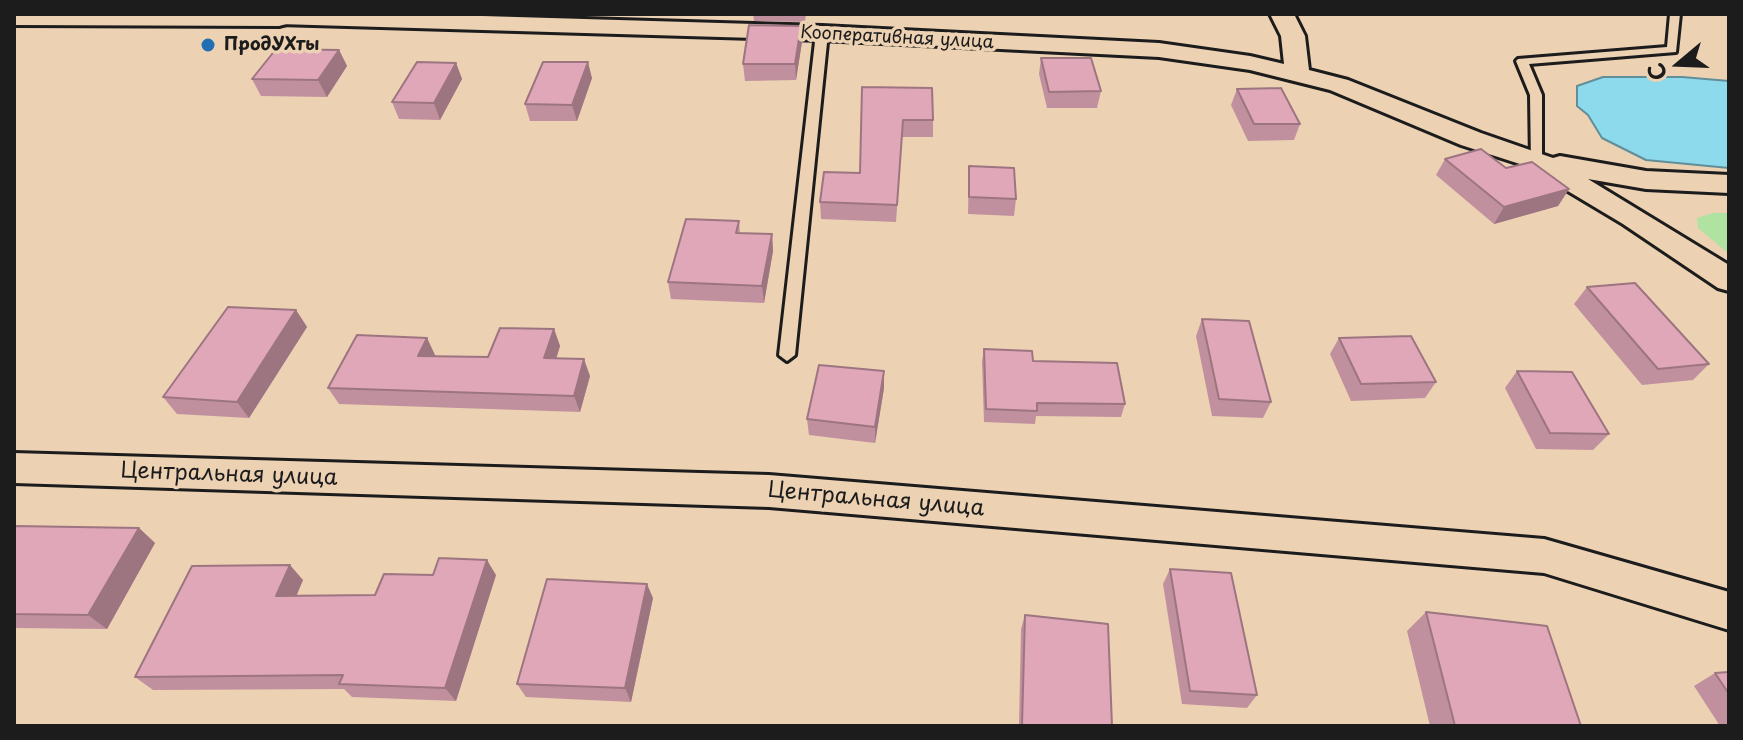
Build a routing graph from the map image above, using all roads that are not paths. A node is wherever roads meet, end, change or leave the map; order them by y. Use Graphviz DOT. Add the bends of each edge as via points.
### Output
graph roads {
  1 [pos="1282,14"];
  2 [pos="1675,14"];
  3 [pos="280,15"];
  4 [pos="14,16"];
  5 [pos="822,33"];
  6 [pos="1297,75"];
  7 [pos="1536,160"];
  8 [pos="1729,184"];
  9 [pos="1729,280"];
  10 [pos="787,355"];
  11 [pos="14,468"];
  12 [pos="1729,611"];
  1 -- 6 [label="street" via="1293,36"];
  2 -- 7 [label="lane" via="1672,50 1522,61 1536,95"];
  3 -- 4 [label="street, Кооперативная улица"];
  3 -- 5 [label="street, Кооперативная улица"];
  5 -- 6 [label="street, Кооперативная улица" via="1159,50"];
  5 -- 10 [label="lane"];
  6 -- 7 [label="street, Кооперативная улица" via="1339,85"];
  7 -- 8 [label="street" via="1646,180"];
  7 -- 9 [label="street, Кооперативная улица"];
  11 -- 12 [label="street, Центральная улица" via="769,491 1544,556"];
}
